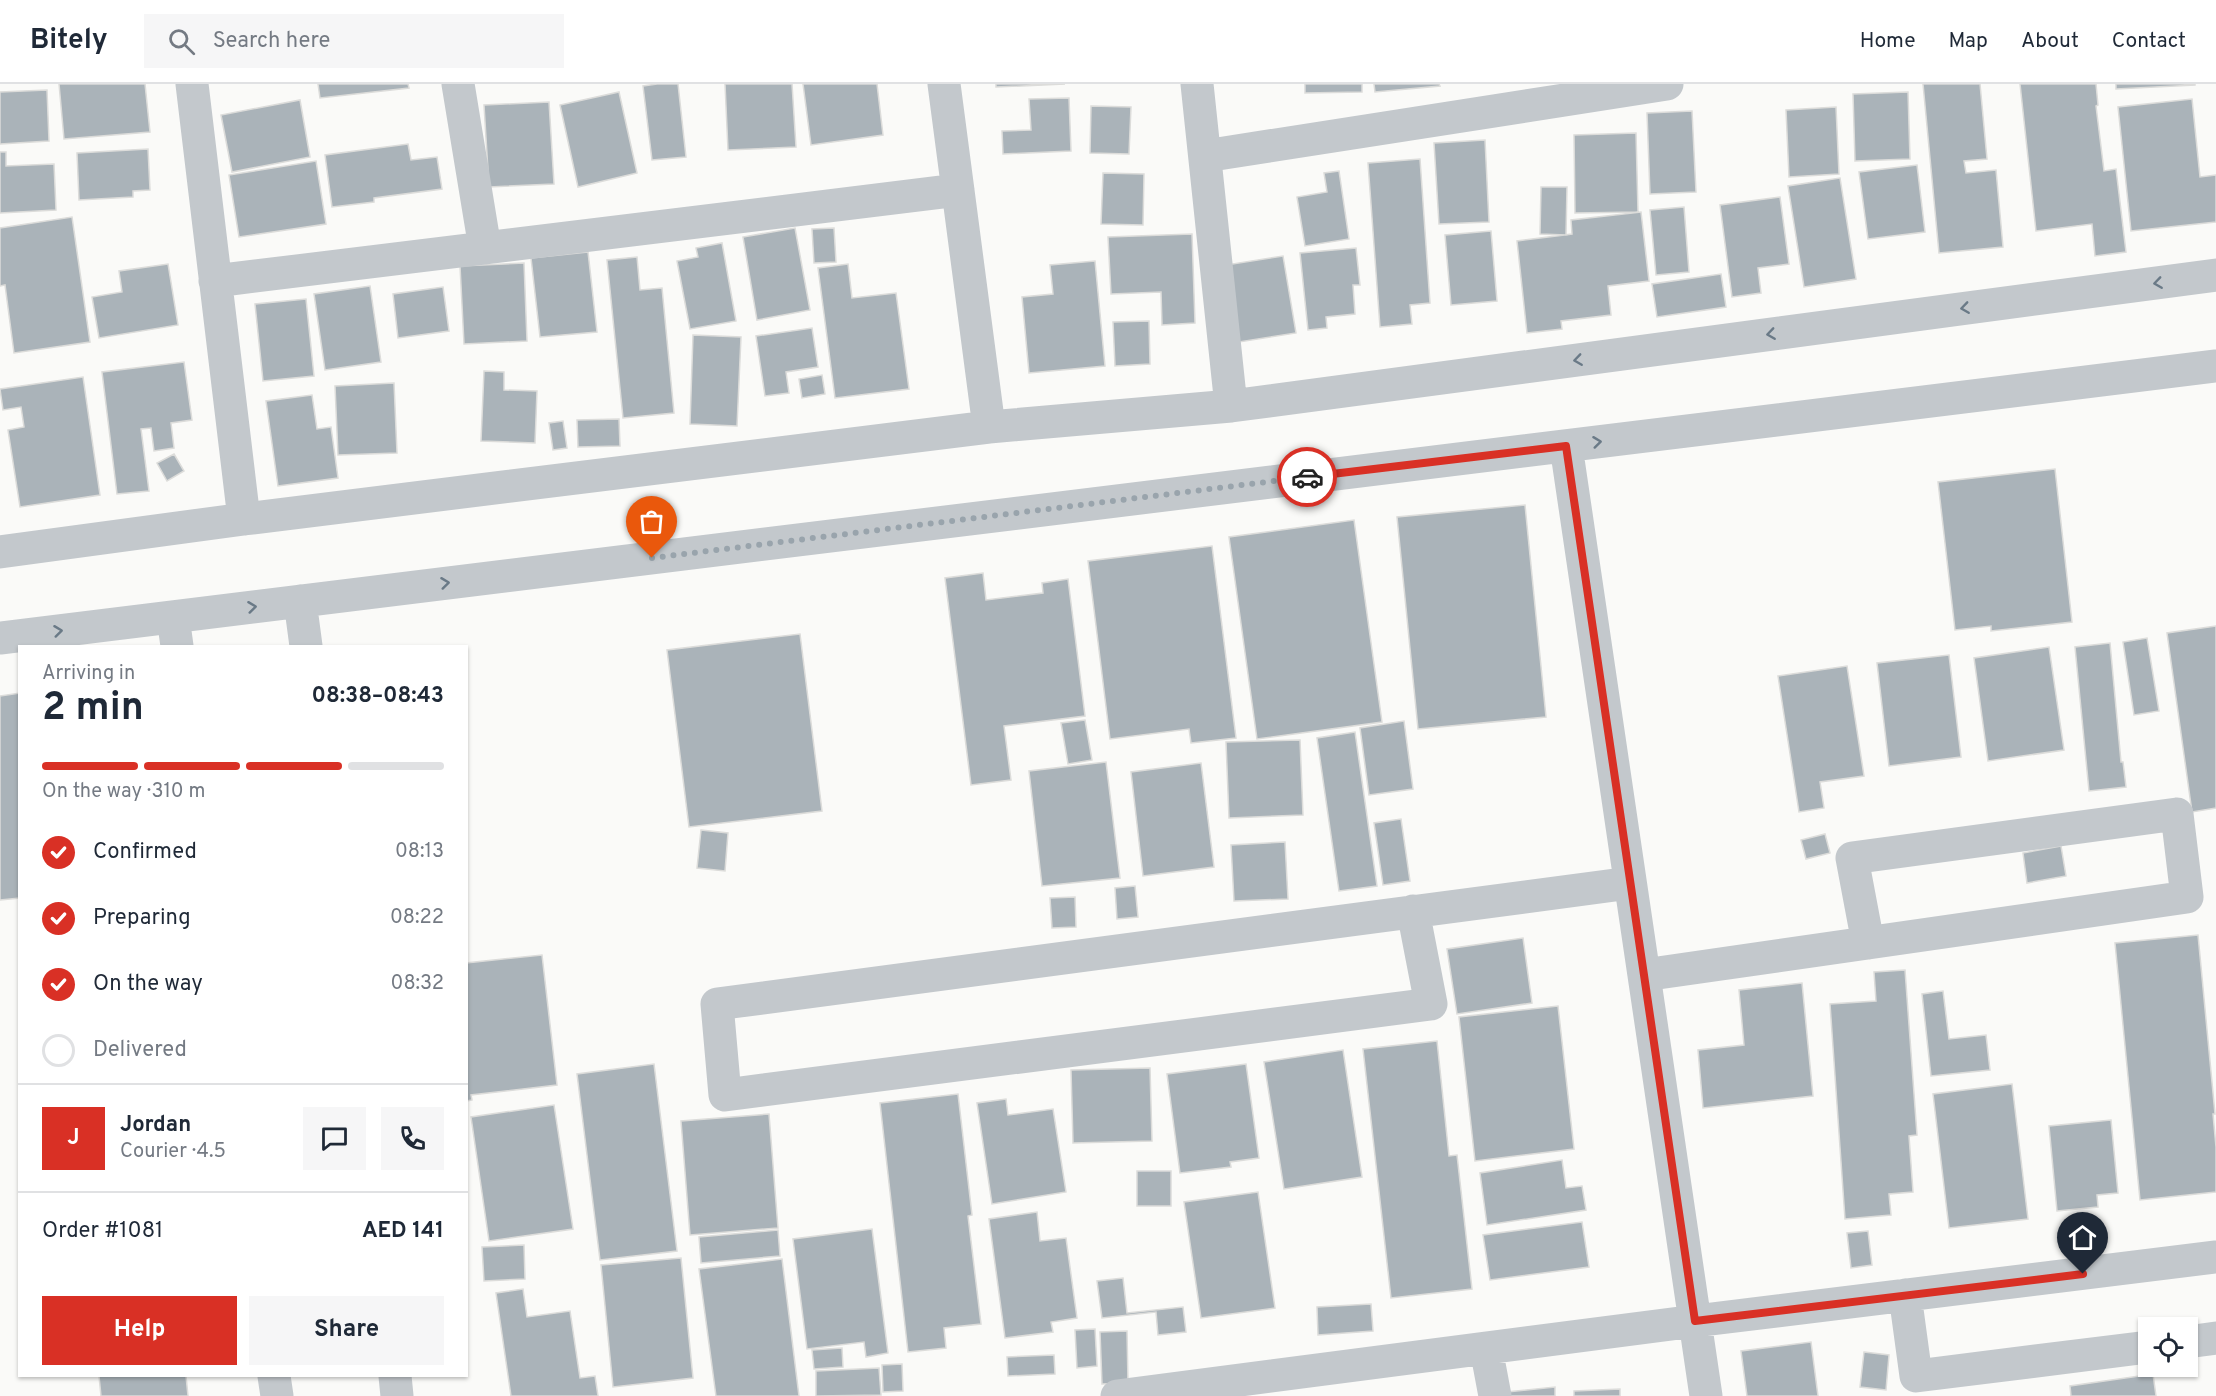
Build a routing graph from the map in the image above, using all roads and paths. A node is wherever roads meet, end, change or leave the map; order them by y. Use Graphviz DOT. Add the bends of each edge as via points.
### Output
graph roads {
  1 [pos="192,84"];
  2 [pos="458,84"];
  3 [pos="944,84"];
  4 [pos="1197,84"];
  5 [pos="1667,84"];
  6 [pos="1204,156"];
  7 [pos="958,190"];
  8 [pos="485,248"];
  9 [pos="2216,275"];
  10 [pos="215,281"];
  11 [pos="2216,366"];
  12 [pos="1231,406"];
  13 [pos="989,427"];
  14 [pos="1566,446"];
  15 [pos="244,519"];
  16 [pos="0,552"];
  17 [pos="300,601"];
  18 [pos="175,632"];
  19 [pos="0,638"];
  20 [pos="306,645"];
  21 [pos="1630,883"];
  22 [pos="1413,911"];
  23 [pos="1869,943"];
  24 [pos="1644,975"];
  25 [pos="2216,1257"];
  26 [pos="1905,1295"];
  27 [pos="1695,1321"];
  28 [pos="2216,1338"];
  29 [pos="2198,1340"];
  30 [pos="1486,1348"];
  31 [pos="2138,1348"];
  32 [pos="274,1377"];
  33 [pos="395,1377"];
  34 [pos="277,1396"];
  35 [pos="397,1396"];
  36 [pos="1117,1396"];
  37 [pos="1495,1396"];
  38 [pos="1706,1396"];
  1 -- 10 [label="street"];
  2 -- 8 [label="street"];
  3 -- 7 [label="street"];
  4 -- 6 [label="street"];
  5 -- 6 [label="street"];
  6 -- 12 [label="street"];
  7 -- 8 [label="street"];
  7 -- 13 [label="street"];
  8 -- 10 [label="street"];
  9 -- 12 [label="street, one-way"];
  10 -- 15 [label="street"];
  14 -- 11 [label="street, one-way"];
  12 -- 13 [label="street"];
  13 -- 15 [label="street"];
  17 -- 14 [label="street, one-way"];
  14 -- 21 [label="street"];
  15 -- 16 [label="street"];
  18 -- 17 [label="street, one-way"];
  17 -- 20 [label="street"];
  19 -- 18 [label="street, one-way"];
  21 -- 22 [label="street"];
  21 -- 24 [label="street"];
  22 -- 22 [label="street" via="717,1004 725,1095 1431,1004"];
  23 -- 23 [label="street" via="2187,897 2177,814 1852,858"];
  23 -- 24 [label="street"];
  24 -- 27 [label="street"];
  25 -- 26 [label="street"];
  26 -- 27 [label="street"];
  26 -- 31 [label="street" via="1916,1376"];
  27 -- 30 [label="street"];
  27 -- 38 [label="street"];
  28 -- 29 [label="street"];
  30 -- 36 [label="street"];
  30 -- 37 [label="street"];
  32 -- 34 [label="street"];
  33 -- 35 [label="street"];
}
